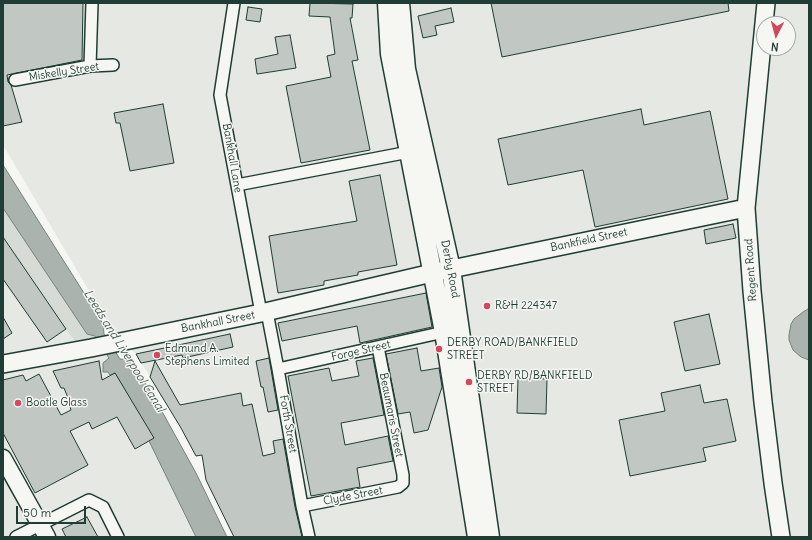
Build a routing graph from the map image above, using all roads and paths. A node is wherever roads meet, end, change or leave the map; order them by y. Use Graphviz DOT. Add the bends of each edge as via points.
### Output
graph roads {
  1 [pos="92,3"];
  2 [pos="234,3"];
  3 [pos="387,3"];
  4 [pos="400,3"];
  5 [pos="766,3"];
  6 [pos="113,65"];
  7 [pos="90,66"];
  8 [pos="16,80"];
  9 [pos="409,152"];
  10 [pos="428,168"];
  11 [pos="237,185"];
  12 [pos="746,208"];
  13 [pos="451,269"];
  14 [pos="432,273"];
  15 [pos="264,312"];
  16 [pos="444,332"];
  17 [pos="378,347"];
  18 [pos="3,364"];
  19 [pos="278,369"];
  20 [pos="450,373"];
  21 [pos="3,458"];
  22 [pos="403,483"];
  23 [pos="302,506"];
  24 [pos="43,531"];
  25 [pos="16,537"];
  26 [pos="118,537"];
  27 [pos="309,537"];
  28 [pos="477,537"];
  29 [pos="490,537"];
  30 [pos="781,537"];
  1 -- 7 [label="street"];
  2 -- 11 [label="street, Bankhall Lane" via="220,95"];
  3 -- 9 [label="highway, Derby Road" via="390,54"];
  4 -- 10 [label="highway, Derby Road" via="406,69"];
  5 -- 12 [label="main road, Regent Road"];
  6 -- 7 [label="street, Miskelly Street"];
  7 -- 8 [label="street, Miskelly Street"];
  9 -- 11 [label="street"];
  9 -- 14 [label="highway, Derby Road"];
  10 -- 13 [label="highway, Derby Road"];
  10 -- 14 [label="highway" via="425,190 438,261"];
  11 -- 15 [label="street, Bankhall Lane"];
  12 -- 13 [label="main road, Bankfield Street"];
  12 -- 30 [label="main road, Regent Road" via="764,409"];
  13 -- 14 [label="main road, Bankfield Street"];
  13 -- 20 [label="highway" via="444,276 442,284 452,352"];
  13 -- 29 [label="highway, Derby Road"];
  14 -- 15 [label="main road, Bankhall Street"];
  14 -- 16 [label="highway, Derby Road"];
  15 -- 18 [label="main road, Bankhall Street"];
  15 -- 19 [label="street, Forth Street"];
  16 -- 17 [label="street, Forge Street"];
  16 -- 20 [label="highway, Derby Road"];
  17 -- 19 [label="street, Forge Street"];
  17 -- 22 [label="street, Beaumaris Street"];
  19 -- 23 [label="street, Forth Street"];
  20 -- 28 [label="highway, Derby Road"];
  21 -- 24 [label="main road"];
  22 -- 23 [label="street, Clyde Street" via="398,487"];
  23 -- 27 [label="street, Forth Street"];
  24 -- 25 [label="street"];
  24 -- 26 [label="street" via="89,500 103,507"];
}
